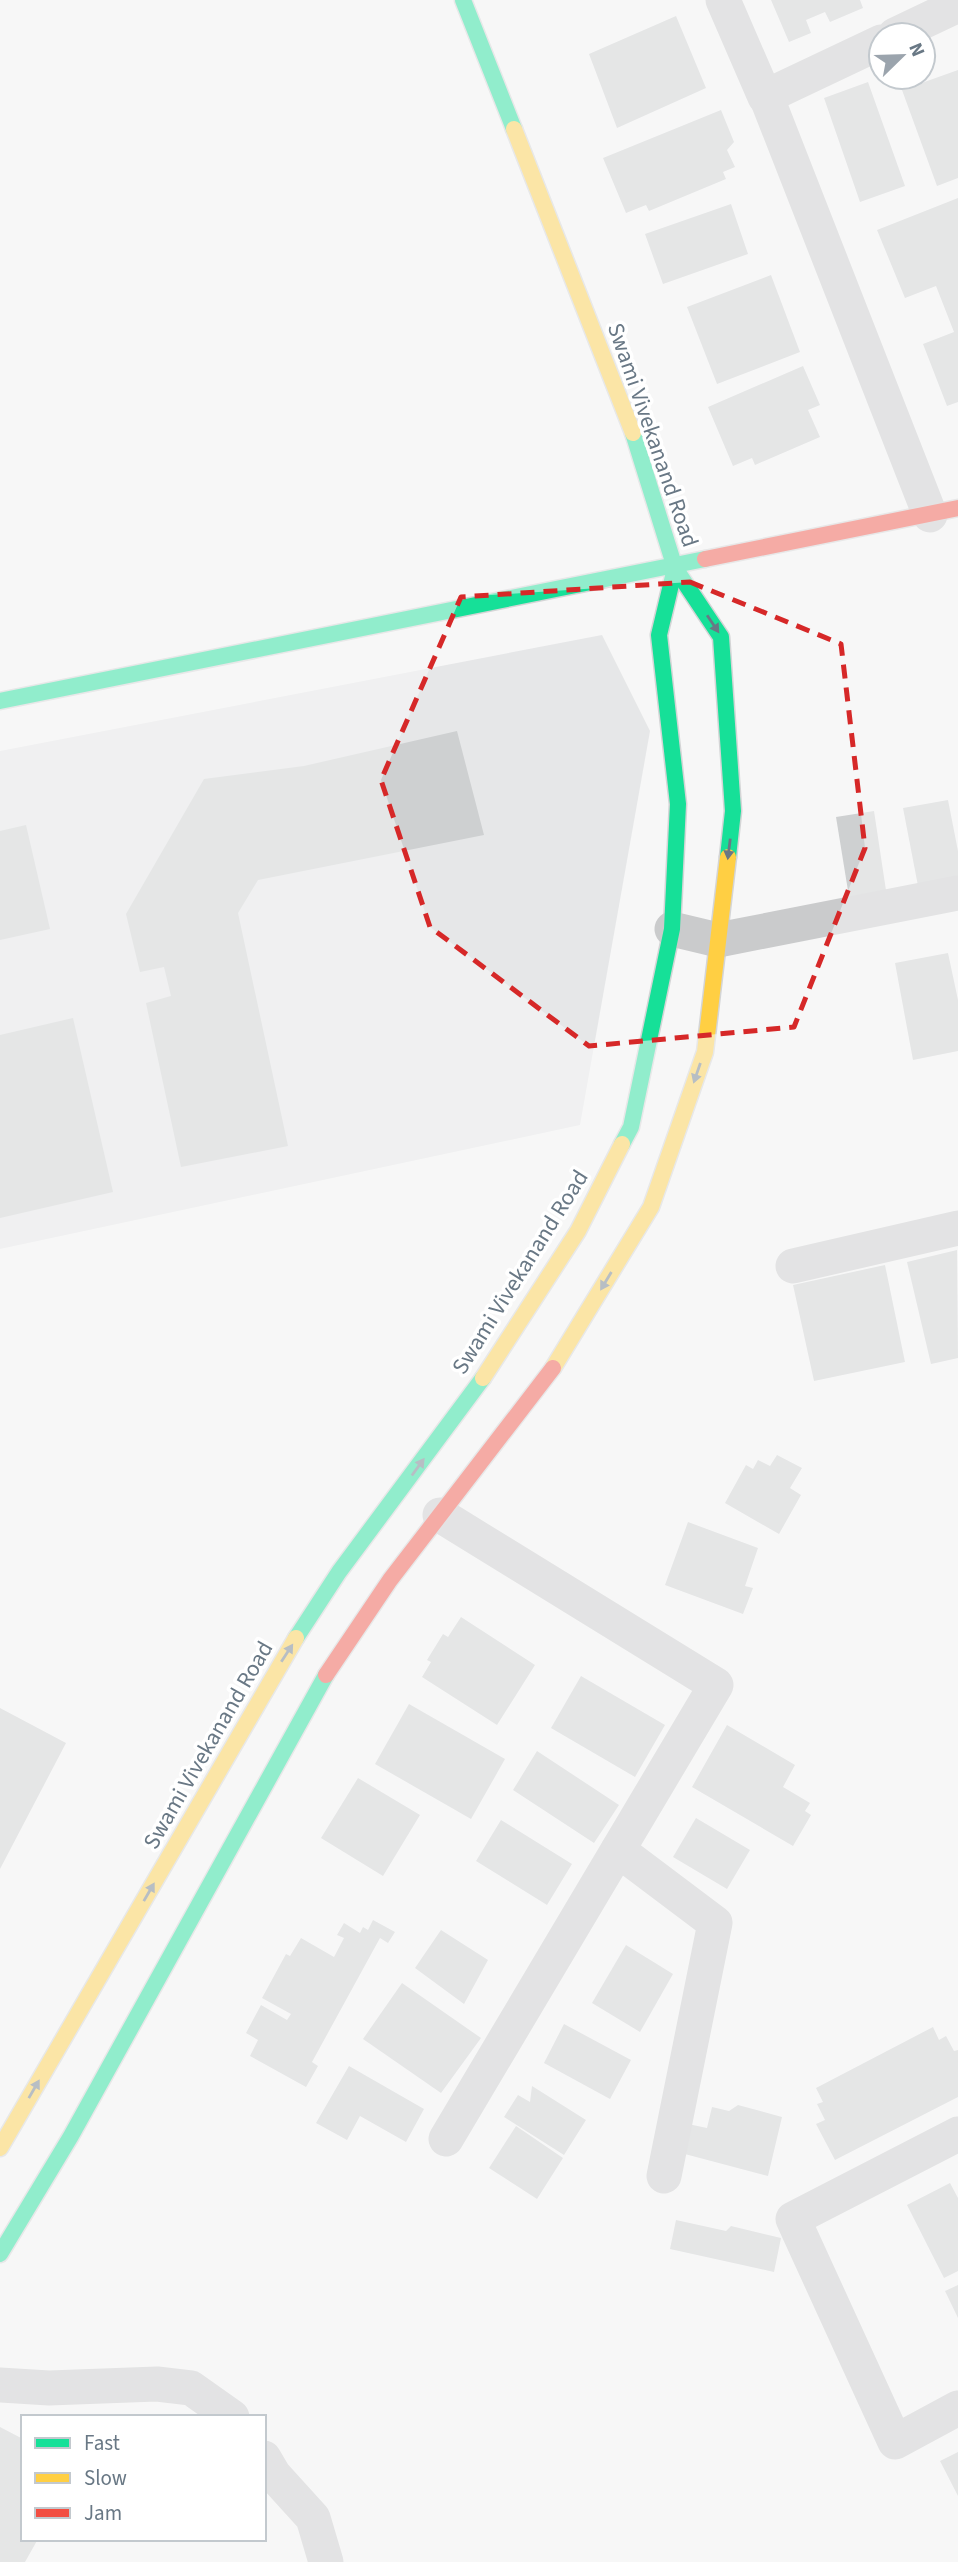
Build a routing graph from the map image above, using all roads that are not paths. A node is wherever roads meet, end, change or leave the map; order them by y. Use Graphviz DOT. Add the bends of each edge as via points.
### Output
graph roads {
  1 [pos="463,0"];
  2 [pos="723,0"];
  3 [pos="958,5"];
  4 [pos="924,21"];
  5 [pos="867,48"];
  6 [pos="766,96"];
  7 [pos="944,512"];
  8 [pos="675,568"];
  9 [pos="0,701"];
  10 [pos="958,893"];
  11 [pos="672,929"];
  12 [pos="718,940"];
  13 [pos="958,1228"];
  14 [pos="793,1266"];
  15 [pos="440,1515"];
  16 [pos="618,1850"];
  17 [pos="958,2134"];
  18 [pos="446,2140"];
  19 [pos="0,2148"];
  20 [pos="664,2176"];
  21 [pos="0,2254"];
  22 [pos="0,2385"];
  23 [pos="958,2408"];
  24 [pos="229,2415"];
  25 [pos="266,2461"];
  26 [pos="326,2562"];
  1 -- 8 [label="main road, Swami Vivekanand Road" via="624,404"];
  2 -- 6 [label="street"];
  3 -- 4 [label="street"];
  5 -- 6 [label="street"];
  6 -- 7 [label="street"];
  7 -- 8 [label="main road"];
  8 -- 9 [label="main road"];
  8 -- 11 [label="main road, Swami Vivekanand Road" via="659,635 678,804"];
  8 -- 12 [label="main road, one-way" via="721,637 733,811"];
  10 -- 12 [label="street"];
  11 -- 12 [label="street"];
  19 -- 11 [label="main road, Swami Vivekanand Road, one-way" via="271,1677 340,1572 483,1378 578,1231 631,1127"];
  12 -- 15 [label="main road, one-way" via="705,1052 651,1207 548,1376"];
  13 -- 14 [label="street"];
  15 -- 16 [label="street" via="716,1685"];
  15 -- 21 [label="main road" via="313,1695 71,2136"];
  16 -- 18 [label="street"];
  16 -- 20 [label="street" via="715,1923"];
  17 -- 23 [label="street" via="793,2219 895,2441"];
  22 -- 24 [label="street" via="191,2388"];
  25 -- 26 [label="street" via="313,2518"];
}
